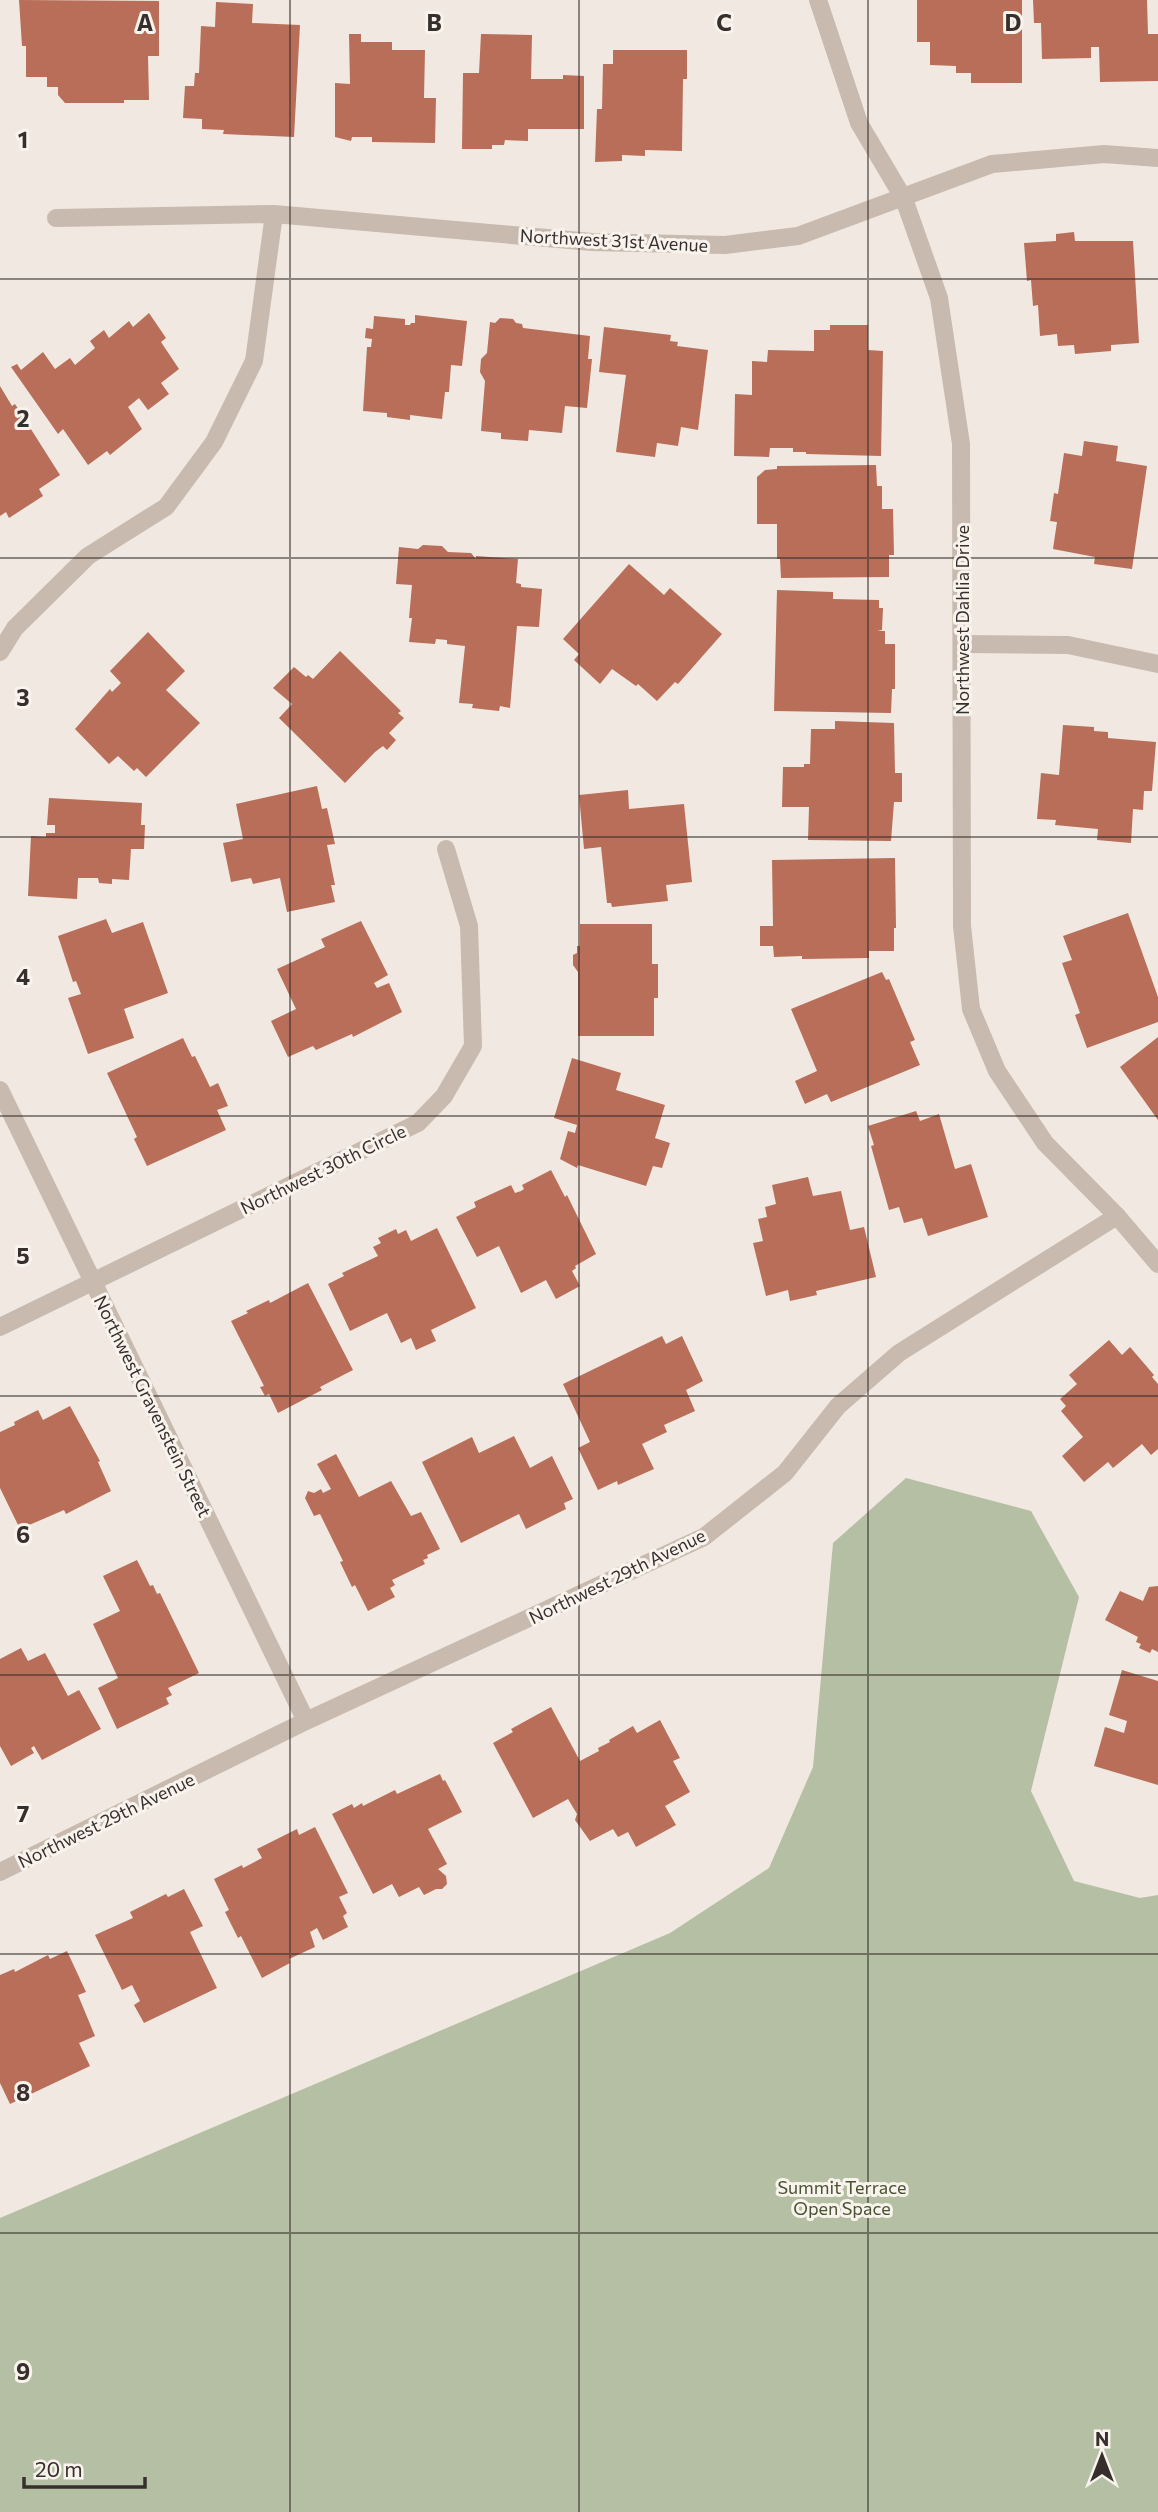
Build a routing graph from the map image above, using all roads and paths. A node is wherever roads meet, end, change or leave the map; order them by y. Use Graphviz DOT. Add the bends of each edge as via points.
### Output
graph roads {
  1 [pos="818,0"];
  2 [pos="1158,158"];
  3 [pos="904,199"];
  4 [pos="274,214"];
  5 [pos="56,218"];
  6 [pos="963,645"];
  7 [pos="0,652"];
  8 [pos="1158,664"];
  9 [pos="446,849"];
  10 [pos="0,1090"];
  11 [pos="1116,1216"];
  12 [pos="1158,1265"];
  13 [pos="92,1281"];
  14 [pos="0,1327"];
  15 [pos="306,1721"];
  16 [pos="0,1872"];
  1 -- 3 [label="street, Northwest Dahlia Drive" via="859,122"];
  2 -- 3 [label="street, Northwest 31st Avenue" via="1104,154 992,164"];
  3 -- 4 [label="street, Northwest 31st Avenue" via="798,236 725,245 592,242"];
  3 -- 6 [label="street, Northwest Dahlia Drive" via="939,298 961,444"];
  4 -- 5 [label="street, Northwest 31st Avenue"];
  4 -- 7 [label="street" via="254,360 214,442 166,507 88,556 15,628"];
  6 -- 8 [label="street" via="1068,645"];
  6 -- 11 [label="street, Northwest Dahlia Drive" via="962,926 971,1009 997,1071 1045,1143"];
  9 -- 13 [label="street, Northwest 30th Circle" via="469,926 473,1046 444,1096 418,1123"];
  10 -- 13 [label="street, Northwest Gravenstein Street"];
  11 -- 12 [label="street"];
  11 -- 15 [label="street, Northwest 29th Avenue" via="899,1353 838,1406 785,1473 704,1537"];
  13 -- 14 [label="street, Northwest 30th Circle"];
  13 -- 15 [label="street, Northwest Gravenstein Street"];
  15 -- 16 [label="street, Northwest 29th Avenue"];
}
